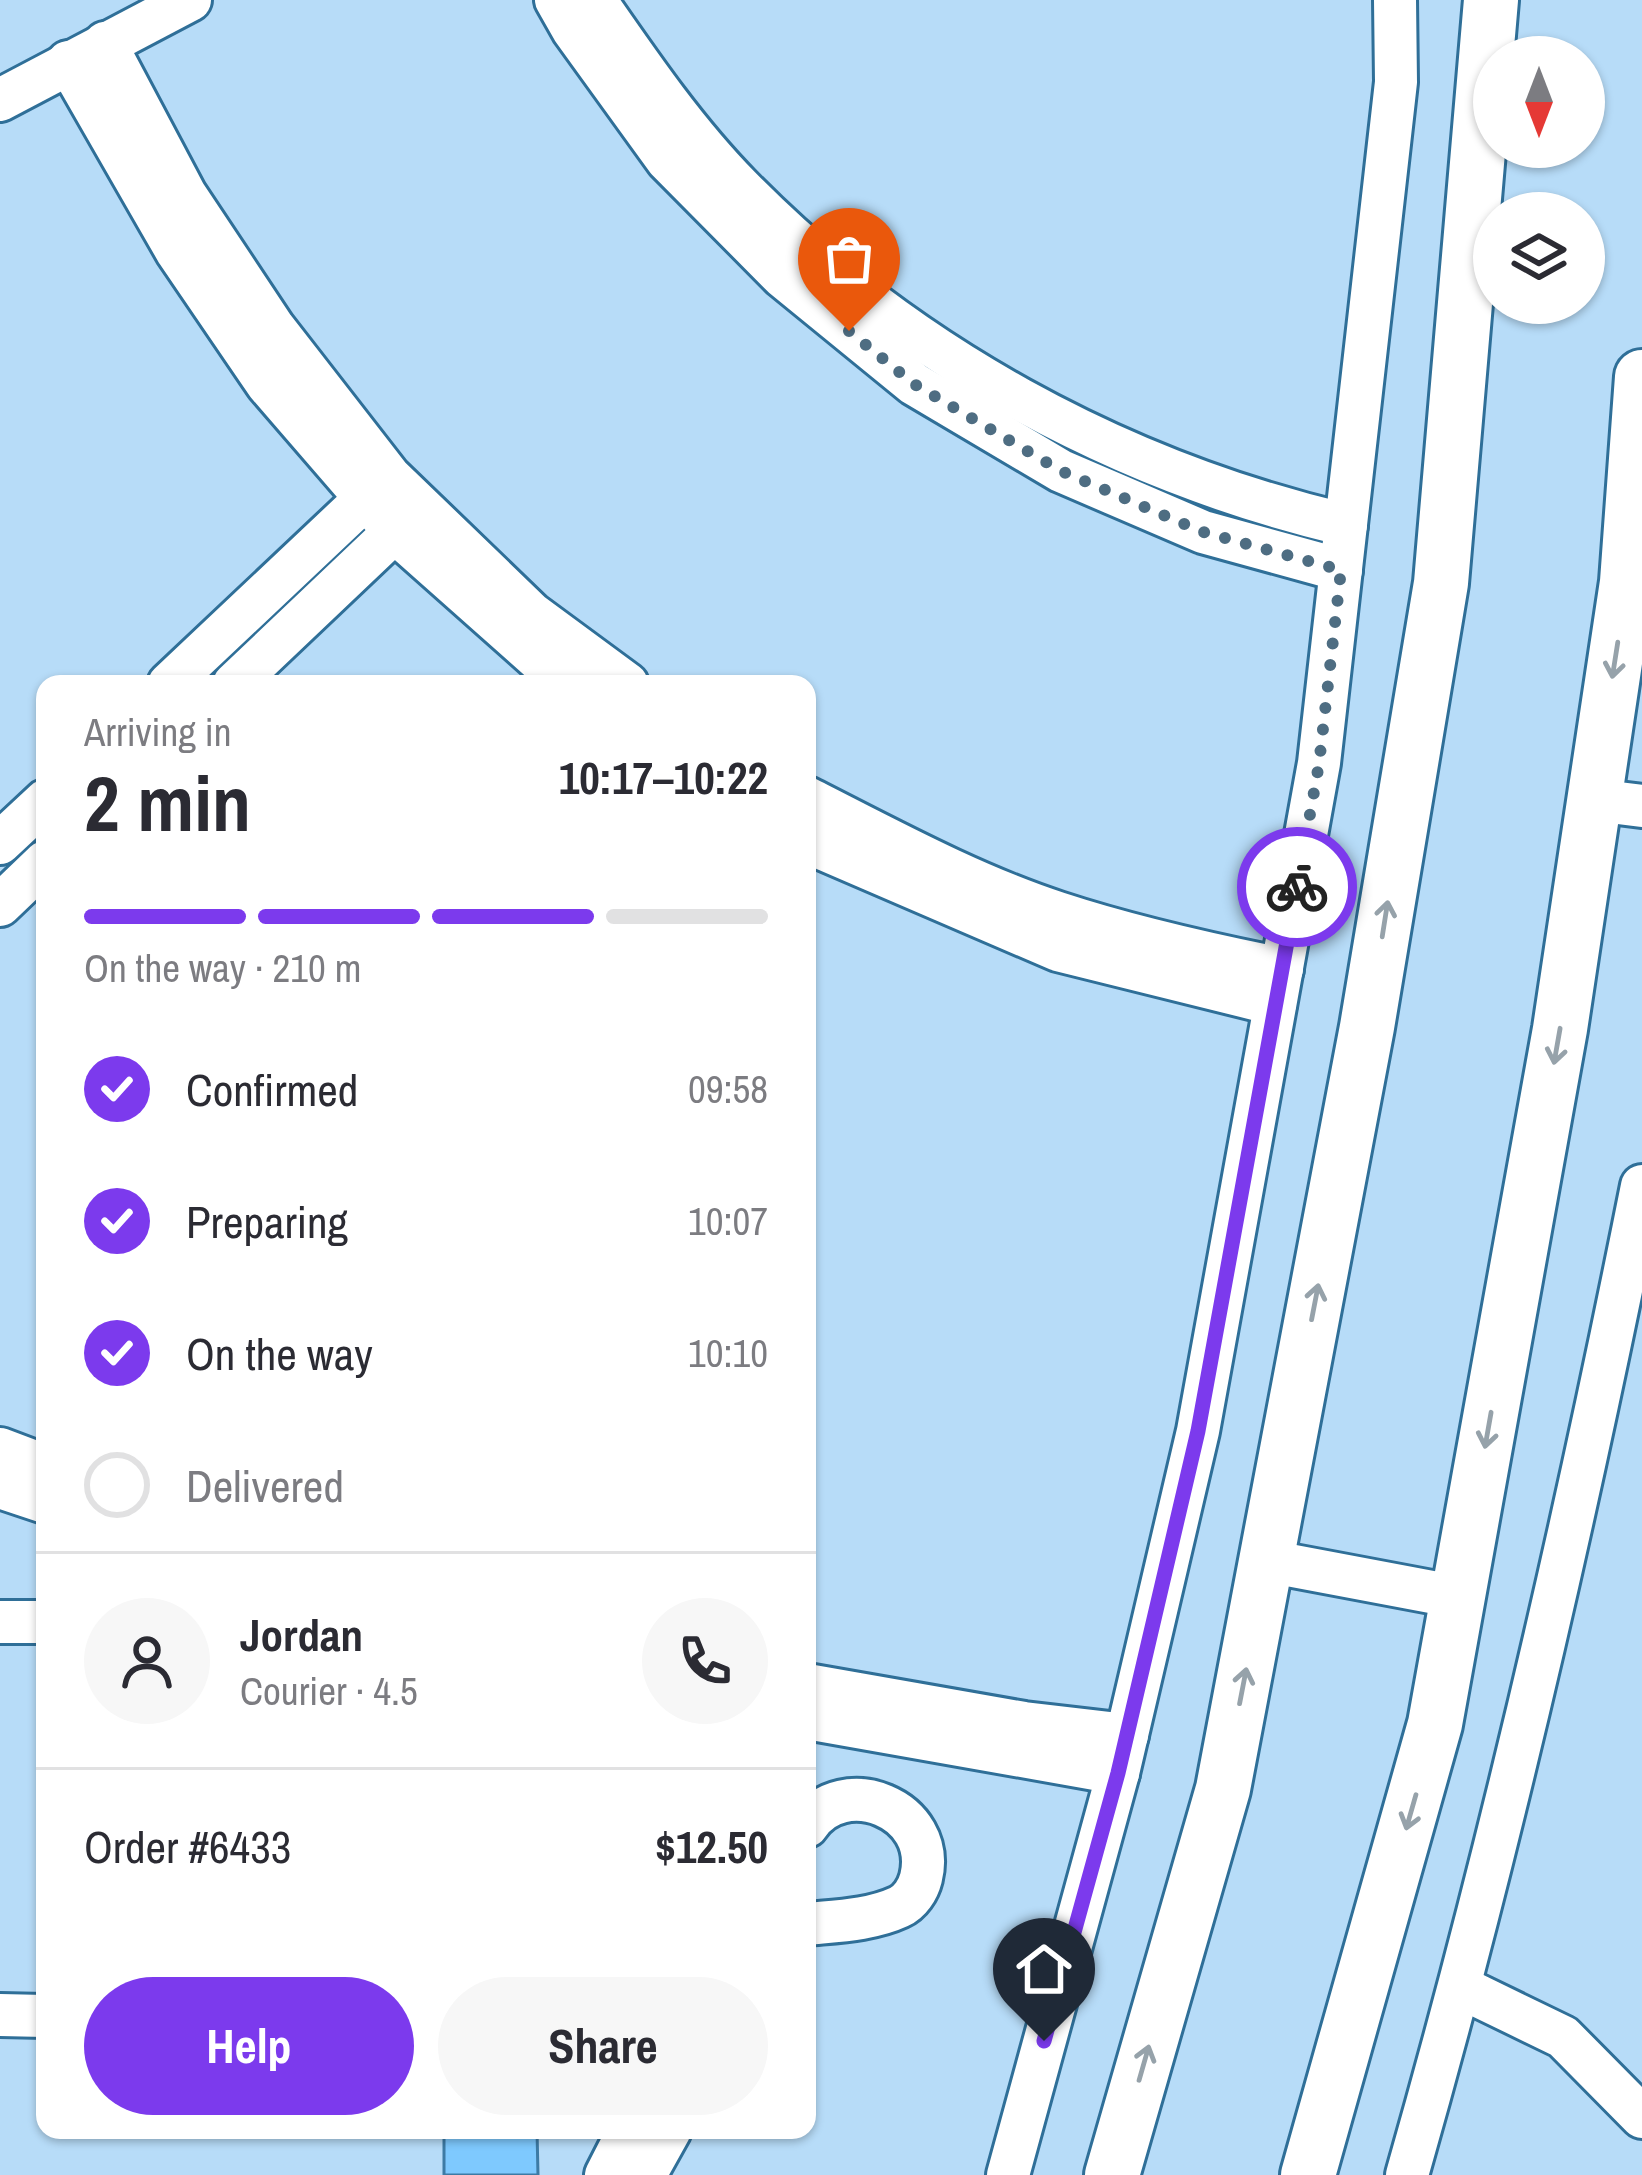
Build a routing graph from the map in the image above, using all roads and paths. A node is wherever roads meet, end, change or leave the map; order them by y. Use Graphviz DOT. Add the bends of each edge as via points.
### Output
graph roads {
  1 [pos="190,0"];
  2 [pos="556,0"];
  3 [pos="595,0"];
  4 [pos="1395,0"];
  5 [pos="1491,0"];
  6 [pos="86,53"];
  7 [pos="0,100"];
  8 [pos="1642,376"];
  9 [pos="377,488"];
  10 [pos="407,520"];
  11 [pos="1346,526"];
  12 [pos="1341,570"];
  13 [pos="179,675"];
  14 [pos="243,675"];
  15 [pos="557,675"];
  16 [pos="615,675"];
  17 [pos="816,802"];
  18 [pos="1618,803"];
  19 [pos="36,809"];
  20 [pos="0,843"];
  21 [pos="816,846"];
  22 [pos="36,871"];
  23 [pos="0,905"];
  24 [pos="1279,986"];
  25 [pos="1642,1186"];
  26 [pos="0,1449"];
  27 [pos="36,1463"];
  28 [pos="0,1487"];
  29 [pos="36,1499"];
  30 [pos="1267,1561"];
  31 [pos="1458,1597"];
  32 [pos="0,1622"];
  33 [pos="36,1622"];
  34 [pos="816,1687"];
  35 [pos="816,1719"];
  36 [pos="1123,1754"];
  37 [pos="816,1814"];
  38 [pos="816,1923"];
  39 [pos="1460,1987"];
  40 [pos="0,2015"];
  41 [pos="36,2016"];
  42 [pos="1642,2117"];
  43 [pos="624,2139"];
  44 [pos="665,2139"];
  45 [pos="606,2175"];
  46 [pos="645,2175"];
  47 [pos="1008,2175"];
  48 [pos="1112,2175"];
  49 [pos="1308,2175"];
  50 [pos="1407,2175"];
  1 -- 6 [label="street"];
  2 -- 12 [label="street" via="667,160 783,277 914,384 1061,471 1203,532"];
  3 -- 11 [label="street" via="740,187 842,279 950,359 1049,418 1163,467"];
  4 -- 11 [label="street" via="1396,82"];
  30 -- 5 [label="main road, one-way" via="1441,584"];
  6 -- 7 [label="street"];
  6 -- 9 [label="street" via="177,252 267,384"];
  8 -- 18 [label="main road, one-way"];
  9 -- 10 [label="street"];
  9 -- 13 [label="street"];
  10 -- 14 [label="street"];
  10 -- 15 [label="street"];
  10 -- 16 [label="street"];
  11 -- 12 [label="street"];
  12 -- 24 [label="street" via="1319,764"];
  17 -- 24 [label="street" via="1056,913 1199,952"];
  18 -- 31 [label="main road, one-way" via="1560,1029"];
  19 -- 20 [label="street"];
  21 -- 24 [label="street" via="1058,950"];
  22 -- 23 [label="street"];
  24 -- 36 [label="street" via="1198,1431"];
  25 -- 39 [label="street"];
  26 -- 27 [label="street"];
  28 -- 29 [label="street"];
  30 -- 31 [label="street"];
  48 -- 30 [label="main road, one-way" via="1223,1789"];
  31 -- 49 [label="main road, one-way" via="1435,1724"];
  32 -- 33 [label="street"];
  34 -- 36 [label="street" via="1024,1724"];
  35 -- 36 [label="street"];
  36 -- 47 [label="street"];
  37 -- 38 [label="street" via="843,1801 902,1814 920,1834 925,1860 920,1886 904,1905"];
  39 -- 42 [label="street" via="1563,2037"];
  39 -- 50 [label="street"];
  40 -- 41 [label="street"];
  43 -- 45 [label="street"];
  44 -- 46 [label="street"];
}
